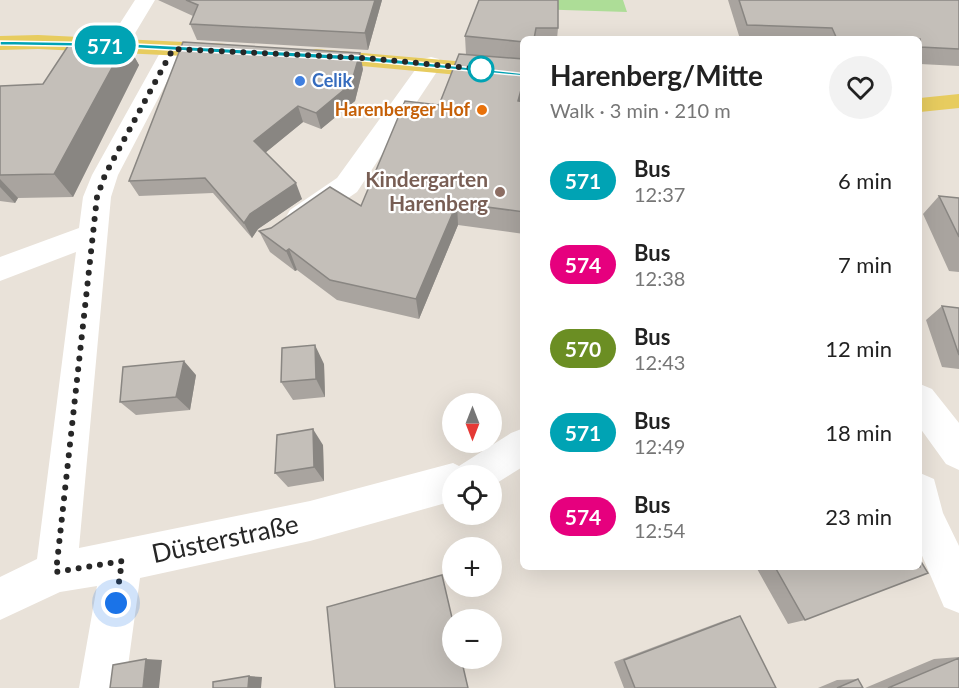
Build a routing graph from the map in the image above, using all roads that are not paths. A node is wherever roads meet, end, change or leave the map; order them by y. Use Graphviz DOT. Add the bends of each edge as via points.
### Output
graph roads {
  1 [pos="145,0"];
  2 [pos="0,44"];
  3 [pos="117,45"];
  4 [pos="173,49"];
  5 [pos="244,52"];
  6 [pos="292,55"];
  7 [pos="430,64"];
  8 [pos="520,74"];
  9 [pos="959,101"];
  10 [pos="922,105"];
  11 [pos="279,232"];
  12 [pos="91,235"];
  13 [pos="0,269"];
  14 [pos="922,403"];
  15 [pos="520,447"];
  16 [pos="959,452"];
  17 [pos="492,465"];
  18 [pos="442,485"];
  19 [pos="922,504"];
  20 [pos="122,561"];
  21 [pos="56,572"];
  22 [pos="959,592"];
  23 [pos="0,599"];
  24 [pos="102,688"];
  1 -- 3 [label="street"];
  2 -- 3 [label="main road"];
  3 -- 4 [label="main road"];
  4 -- 5 [label="main road"];
  4 -- 12 [label="street" via="105,175"];
  6 -- 7 [label="main road"];
  7 -- 8 [label="main road"];
  7 -- 11 [label="street" via="347,185"];
  9 -- 10 [label="main road"];
  12 -- 13 [label="street"];
  12 -- 21 [label="street"];
  14 -- 16 [label="street"];
  15 -- 17 [label="street"];
  18 -- 20 [label="street, Düsterstraße" via="310,521"];
  19 -- 22 [label="street"];
  20 -- 21 [label="street, Düsterstraße"];
  20 -- 24 [label="street"];
  21 -- 23 [label="street, Düsterstraße"];
}
